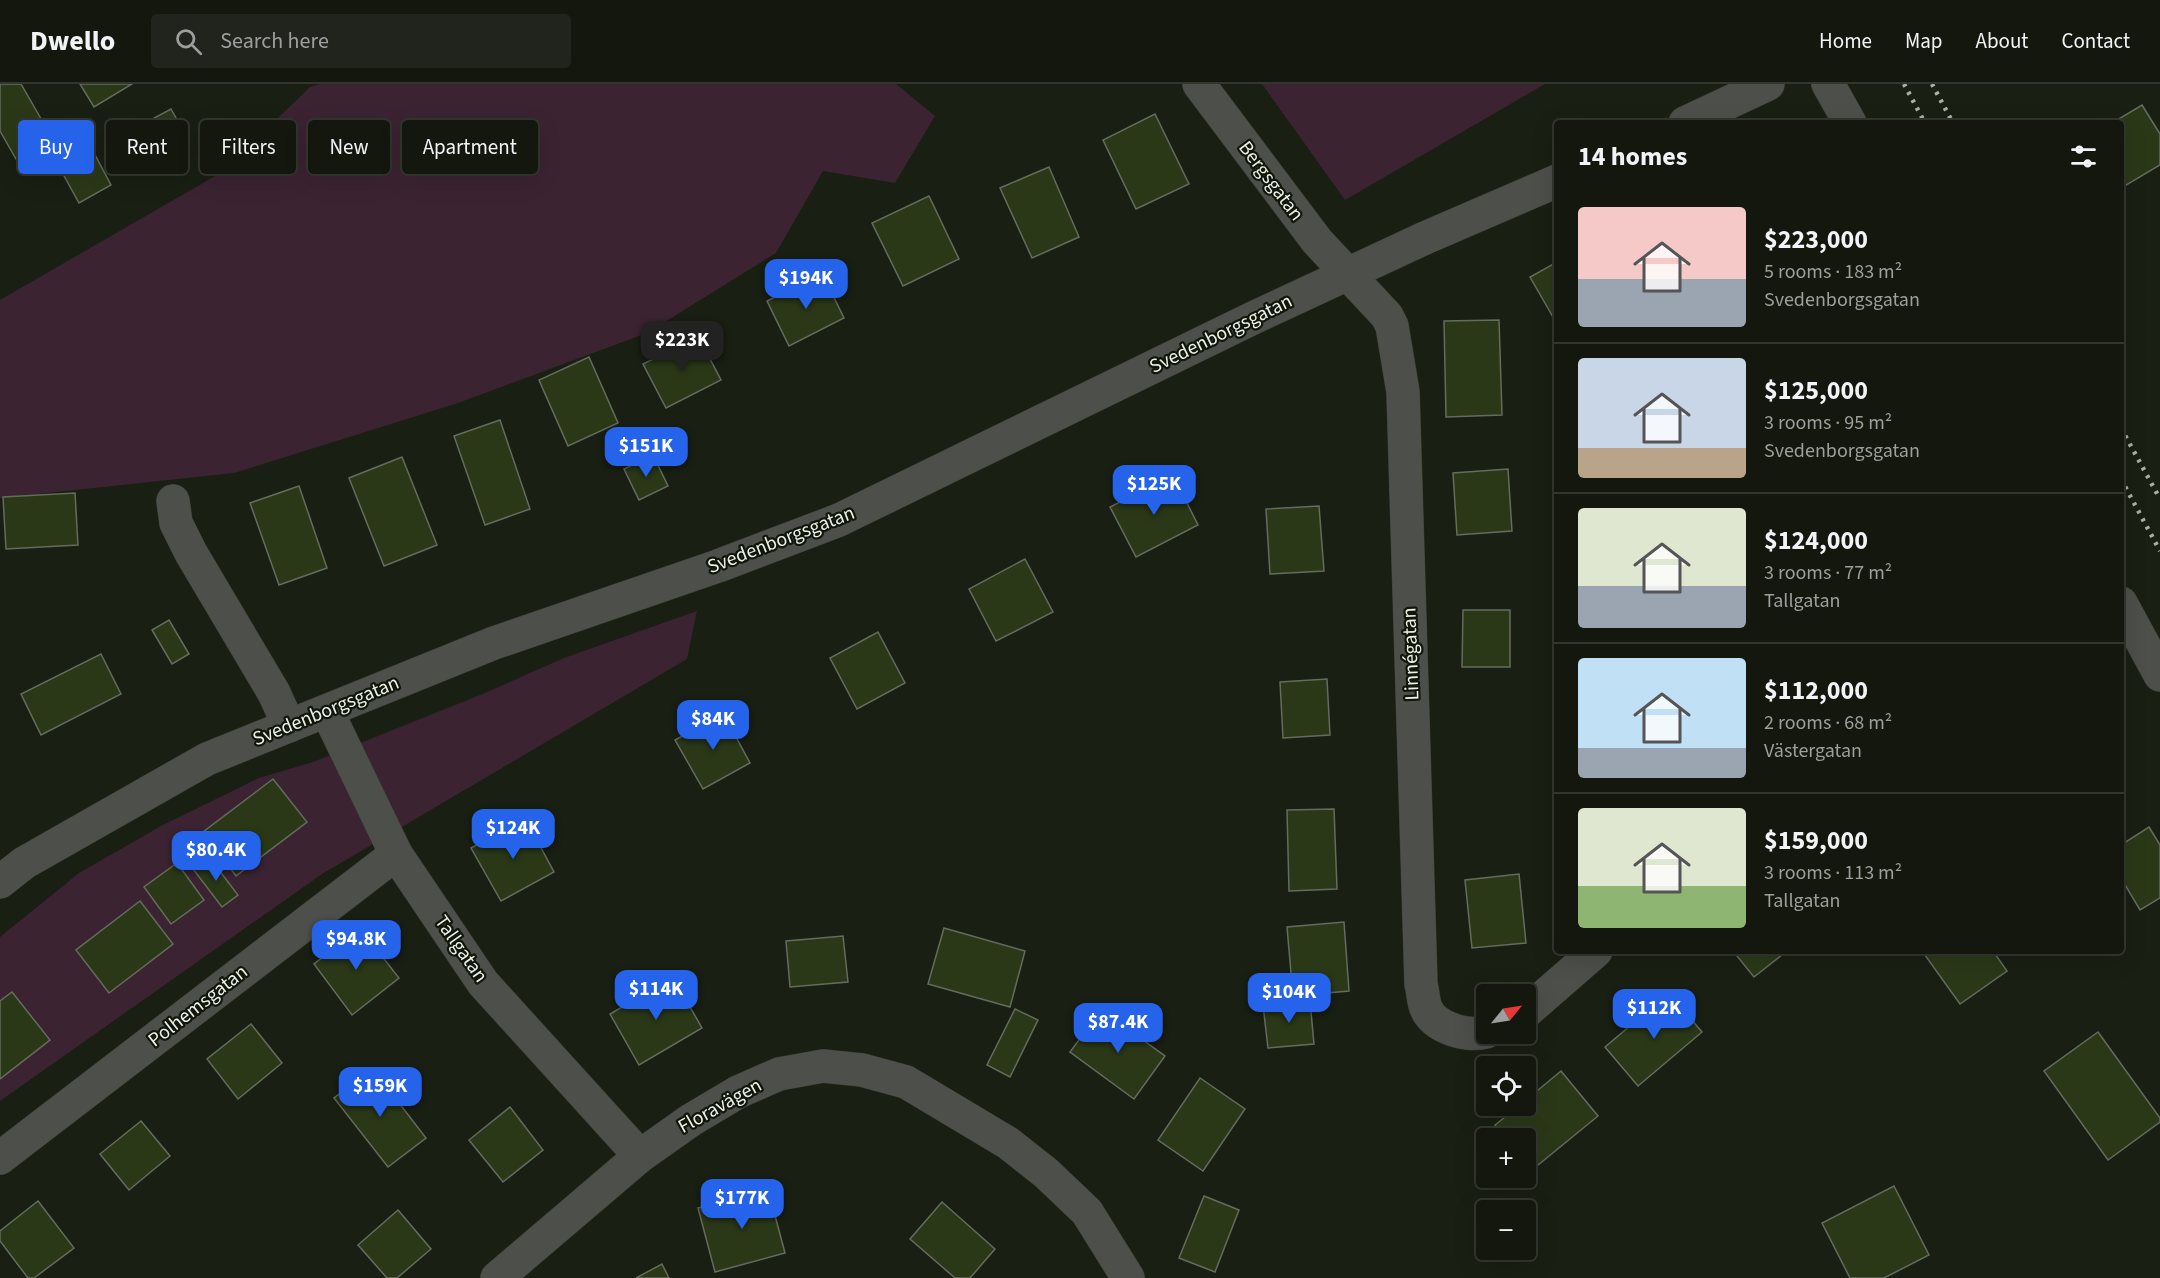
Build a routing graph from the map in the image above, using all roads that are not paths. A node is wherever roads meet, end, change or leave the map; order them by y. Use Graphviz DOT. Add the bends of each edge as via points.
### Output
graph roads {
  1 [pos="1199,84"];
  2 [pos="1768,84"];
  3 [pos="1828,84"];
  4 [pos="1691,120"];
  5 [pos="1848,120"];
  6 [pos="1554,182"];
  7 [pos="1347,275"];
  8 [pos="173,501"];
  9 [pos="2124,609"];
  10 [pos="2160,675"];
  11 [pos="327,711"];
  12 [pos="290,726"];
  13 [pos="396,854"];
  14 [pos="0,882"];
  15 [pos="1593,954"];
  16 [pos="1536,1003"];
  17 [pos="1474,1032"];
  18 [pos="640,1156"];
  19 [pos="0,1158"];
  20 [pos="497,1278"];
  21 [pos="1128,1278"];
  1 -- 7 [label="street, Bergsgatan"];
  2 -- 4 [label="street"];
  3 -- 5 [label="street"];
  6 -- 7 [label="street, Svedenborgsgatan"];
  7 -- 11 [label="street, Svedenborgsgatan" via="838,520 494,643"];
  7 -- 17 [label="street, Linnégatan" via="1392,326 1403,392 1421,984 1426,1010 1438,1022"];
  8 -- 12 [label="street" via="177,523 191,553"];
  9 -- 10 [label="street"];
  11 -- 12 [label="street, Svedenborgsgatan"];
  11 -- 13 [label="street, Tallgatan"];
  12 -- 14 [label="street, Svedenborgsgatan" via="207,759 24,863"];
  13 -- 18 [label="street, Tallgatan" via="483,983"];
  13 -- 19 [label="street, Polhemsgatan"];
  15 -- 16 [label="street"];
  18 -- 20 [label="street, Floravägen"];
  18 -- 21 [label="street, Floravägen" via="738,1092 779,1074 823,1066 862,1070 906,1082 1008,1143 1087,1212"];
}
